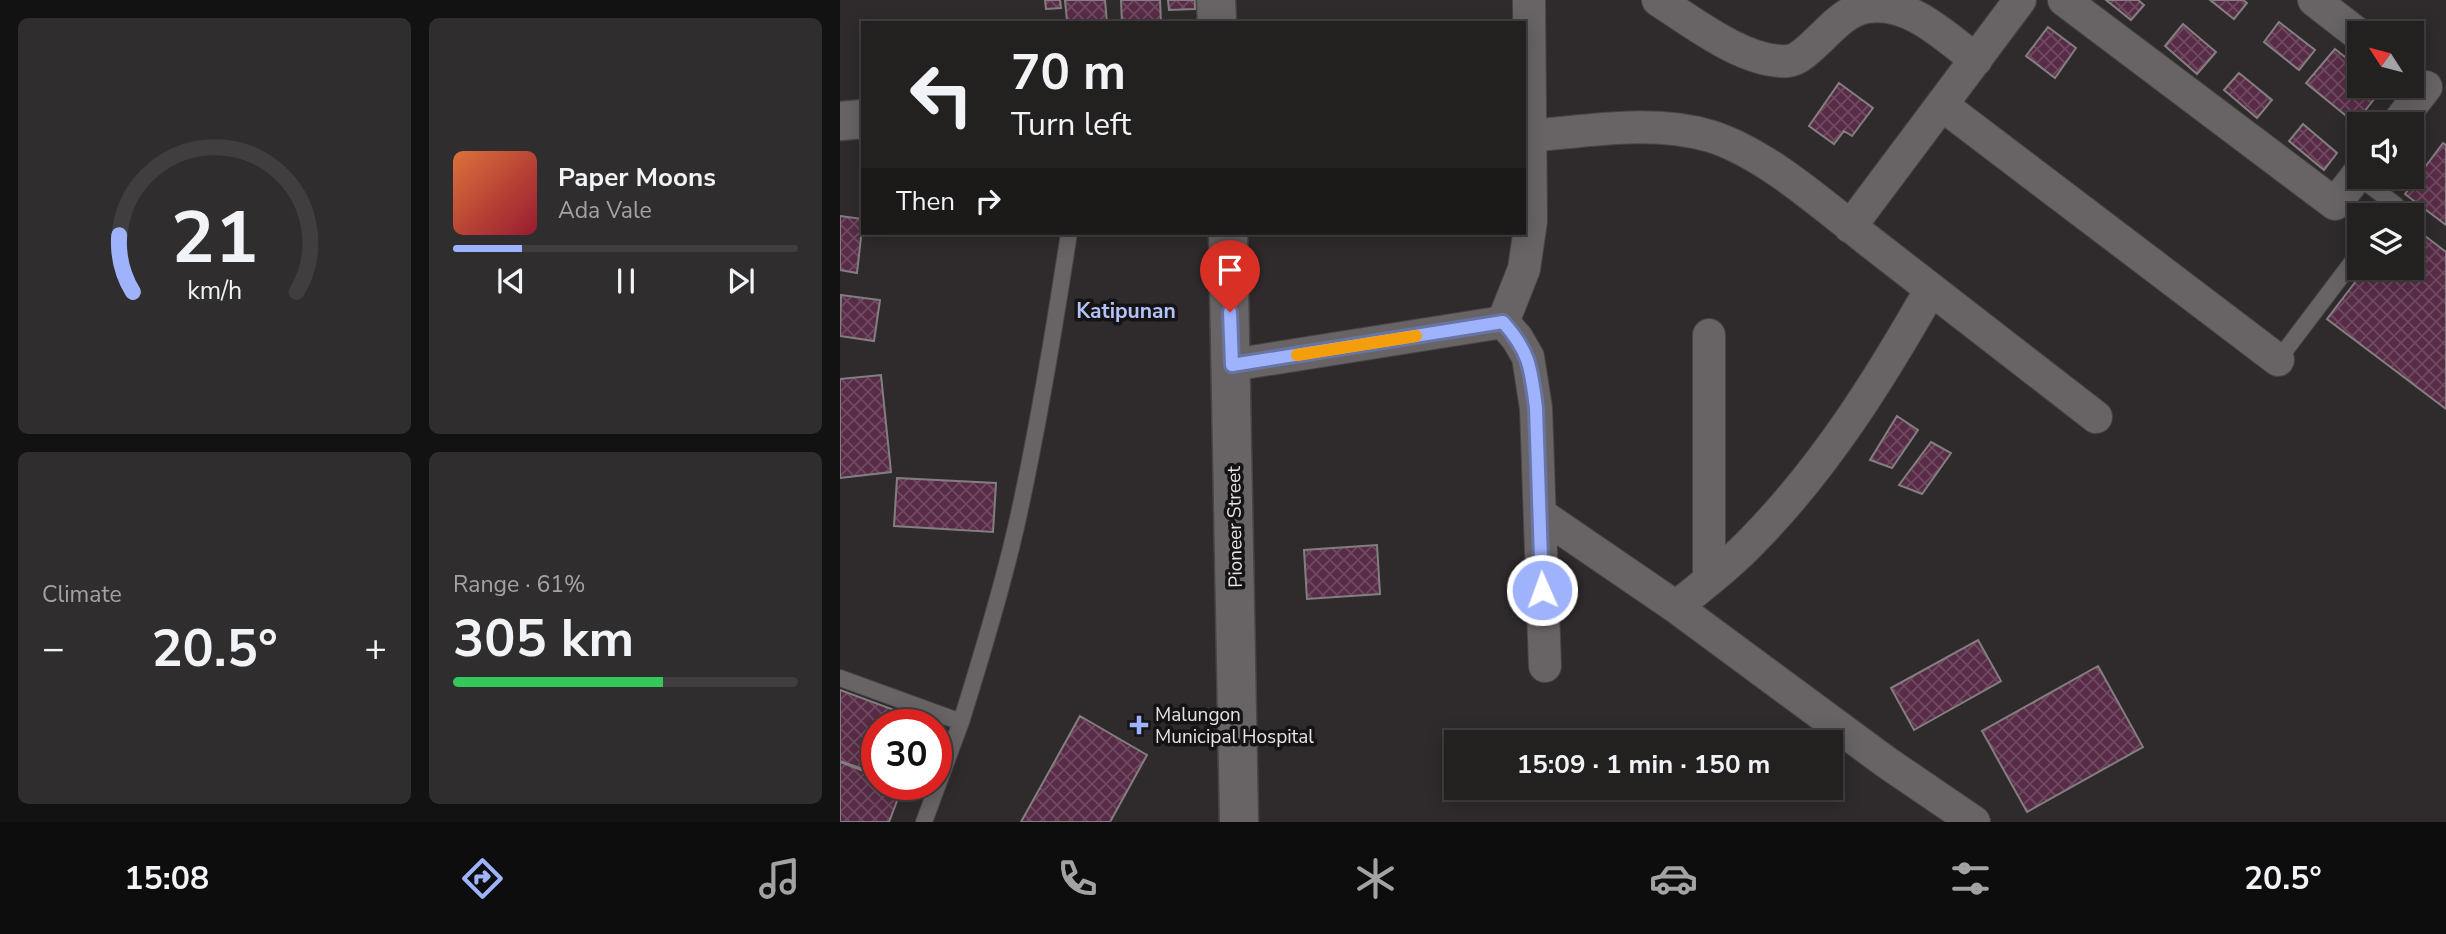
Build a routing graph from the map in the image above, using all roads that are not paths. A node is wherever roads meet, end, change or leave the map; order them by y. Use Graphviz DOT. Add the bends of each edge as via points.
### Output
graph roads {
  1 [pos="1216,0"];
  2 [pos="1529,0"];
  3 [pos="1658,0"];
  4 [pos="2020,0"];
  5 [pos="2064,0"];
  6 [pos="2314,0"];
  7 [pos="1217,21"];
  8 [pos="2347,26"];
  9 [pos="1976,60"];
  10 [pos="2428,89"];
  11 [pos="1942,105"];
  12 [pos="2408,112"];
  13 [pos="861,119"];
  14 [pos="840,121"];
  15 [pos="1530,136"];
  16 [pos="2347,188"];
  17 [pos="2376,189"];
  18 [pos="2393,203"];
  19 [pos="1850,227"];
  20 [pos="1069,235"];
  21 [pos="1228,235"];
  22 [pos="2347,269"];
  23 [pos="1931,289"];
  24 [pos="1503,322"];
  25 [pos="1709,335"];
  26 [pos="2278,360"];
  27 [pos="1232,365"];
  28 [pos="2096,417"];
  29 [pos="1540,514"];
  30 [pos="1709,580"];
  31 [pos="1676,607"];
  32 [pos="1545,666"];
  33 [pos="840,678"];
  34 [pos="961,722"];
  35 [pos="924,822"];
  36 [pos="1239,822"];
  37 [pos="1974,822"];
  1 -- 7 [label="street"];
  2 -- 15 [label="street"];
  3 -- 9 [label="street" via="1744,51 1770,60 1792,61 1844,17 1866,7 1890,7 1916,17"];
  4 -- 9 [label="street"];
  5 -- 16 [label="street" via="2334,204"];
  6 -- 8 [label="street"];
  9 -- 11 [label="street"];
  10 -- 12 [label="street"];
  11 -- 19 [label="street"];
  11 -- 26 [label="street"];
  13 -- 14 [label="street"];
  15 -- 19 [label="street" via="1640,127 1709,136 1770,166"];
  15 -- 24 [label="street" via="1529,242 1524,269"];
  17 -- 18 [label="lane"];
  19 -- 23 [label="street"];
  20 -- 34 [label="lane" via="1016,527"];
  21 -- 27 [label="street, Pioneer Street"];
  22 -- 26 [label="lane"];
  23 -- 28 [label="street"];
  23 -- 30 [label="street" via="1862,404 1802,485"];
  24 -- 27 [label="street"];
  24 -- 29 [label="street" via="1528,357 1536,408"];
  25 -- 30 [label="street"];
  27 -- 36 [label="street, Pioneer Street"];
  29 -- 31 [label="street"];
  29 -- 32 [label="street"];
  30 -- 31 [label="street"];
  31 -- 37 [label="street"];
  33 -- 34 [label="lane"];
  34 -- 35 [label="lane"];
}
